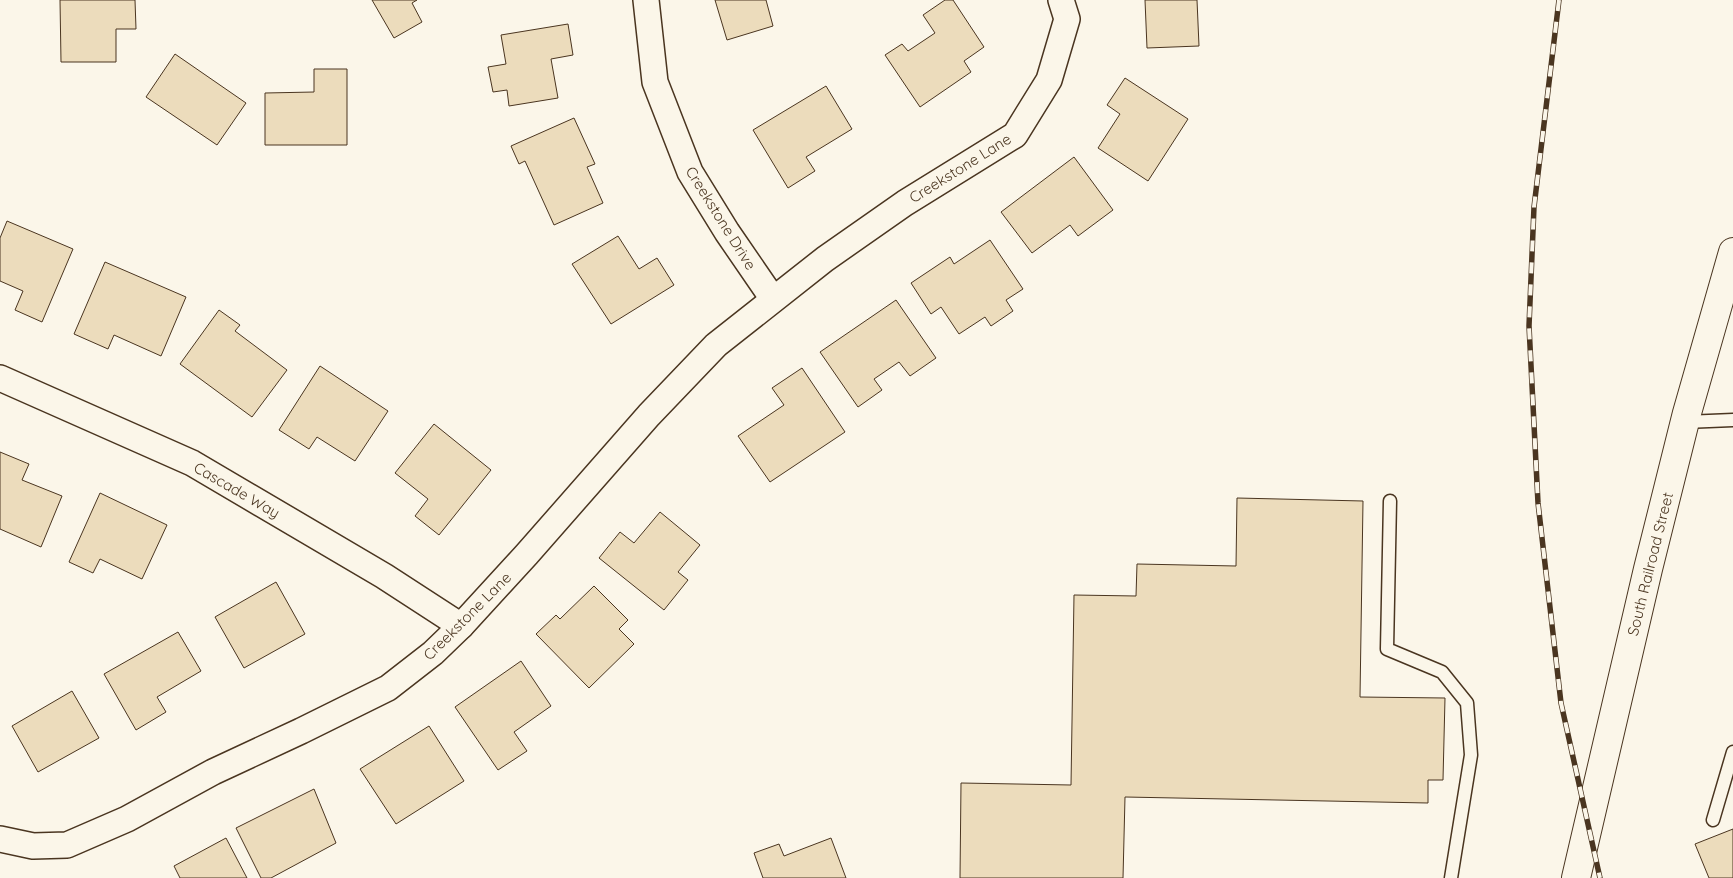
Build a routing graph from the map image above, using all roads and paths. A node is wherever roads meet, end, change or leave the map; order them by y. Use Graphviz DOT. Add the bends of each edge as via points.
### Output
graph roads {
  1 [pos="646,0"];
  2 [pos="1061,0"];
  3 [pos="1733,252"];
  4 [pos="773,299"];
  5 [pos="0,378"];
  6 [pos="1733,420"];
  7 [pos="1685,422"];
  8 [pos="1390,501"];
  9 [pos="461,626"];
  10 [pos="1733,752"];
  11 [pos="1714,820"];
  12 [pos="0,839"];
  13 [pos="1451,878"];
  14 [pos="1576,878"];
  1 -- 4 [label="street, Creekstone Drive" via="655,82 690,172"];
  2 -- 4 [label="street, Creekstone Lane" via="1066,19 1049,80 1015,135 905,203"];
  3 -- 7 [label="street, South Railroad Street"];
  4 -- 9 [label="street, Creekstone Lane" via="716,345 649,414"];
  5 -- 9 [label="street, Cascade Way" via="192,463 384,576"];
  6 -- 7 [label="lane"];
  7 -- 14 [label="street, South Railroad Street"];
  8 -- 13 [label="lane" via="1387,649 1442,672 1467,703 1471,755"];
  9 -- 12 [label="street, Creekstone Lane" via="388,688 213,772 127,819 68,845 33,846"];
  10 -- 11 [label="lane"];
}
